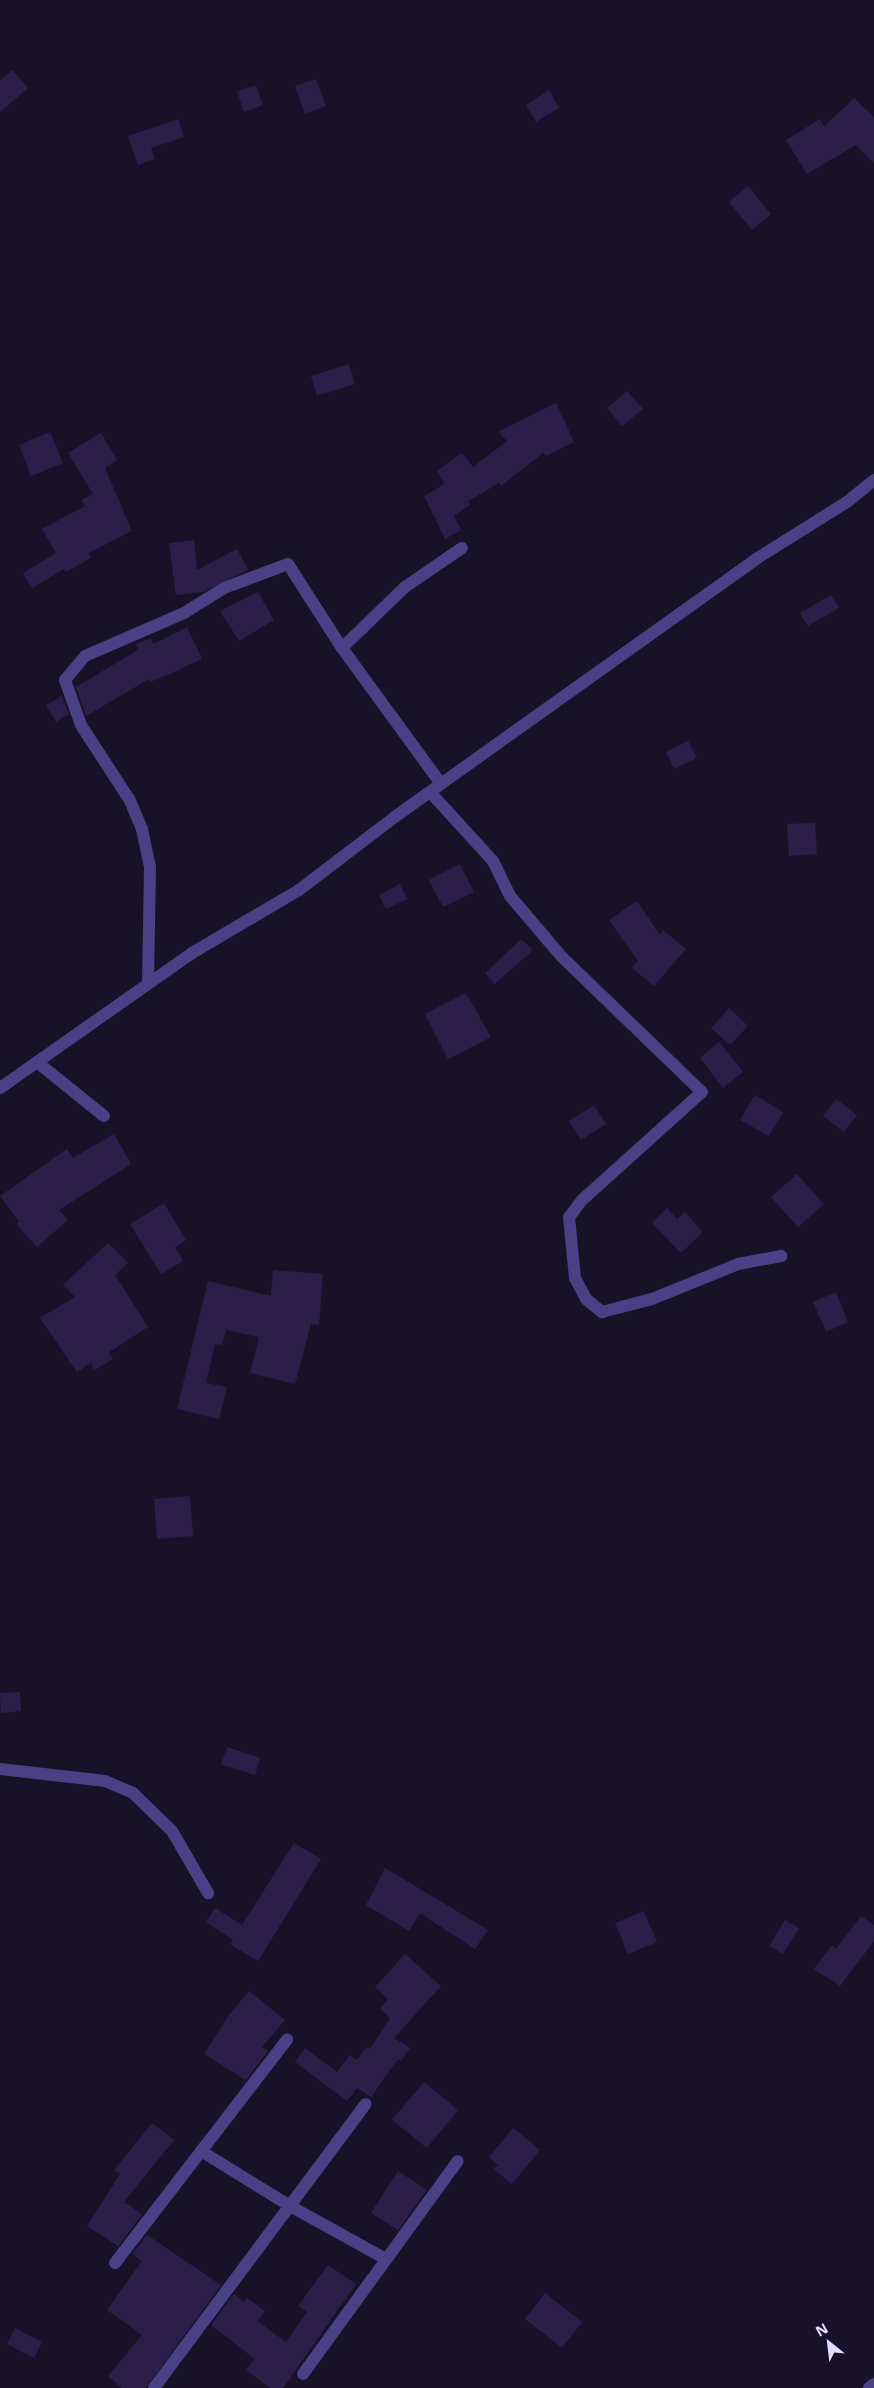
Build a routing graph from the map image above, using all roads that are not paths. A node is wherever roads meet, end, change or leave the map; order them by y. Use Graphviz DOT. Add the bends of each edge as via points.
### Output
graph roads {
  1 [pos="874,480"];
  2 [pos="462,548"];
  3 [pos="342,648"];
  4 [pos="442,784"];
  5 [pos="430,792"];
  6 [pos="148,983"];
  7 [pos="37,1062"];
  8 [pos="0,1088"];
  9 [pos="104,1116"];
  10 [pos="781,1256"];
  11 [pos="0,1769"];
  12 [pos="208,1893"];
  13 [pos="286,2040"];
  14 [pos="366,2104"];
  15 [pos="201,2151"];
  16 [pos="458,2161"];
  17 [pos="290,2206"];
  18 [pos="386,2260"];
  19 [pos="115,2263"];
  20 [pos="303,2374"];
  21 [pos="874,2384"];
  22 [pos="154,2388"];
  23 [pos="869,2388"];
  1 -- 4 [label="street" via="848,502 756,559"];
  2 -- 3 [label="street" via="405,587"];
  3 -- 4 [label="street"];
  3 -- 6 [label="street" via="288,564 224,588 184,613 85,656 64,680 81,725 129,799 142,829 150,867"];
  4 -- 5 [label="street"];
  5 -- 6 [label="street" via="299,890"];
  5 -- 10 [label="street" via="493,861 510,896 562,957 702,1092 588,1194 569,1217 576,1278 586,1299 602,1312 652,1299 738,1264"];
  6 -- 7 [label="street"];
  7 -- 8 [label="street"];
  7 -- 9 [label="street"];
  11 -- 12 [label="street" via="105,1781 133,1793 172,1831"];
  13 -- 15 [label="street"];
  14 -- 17 [label="street"];
  15 -- 17 [label="street"];
  15 -- 19 [label="street"];
  16 -- 18 [label="street"];
  17 -- 18 [label="street"];
  17 -- 22 [label="street"];
  18 -- 20 [label="street"];
  21 -- 23 [label="street"];
}
